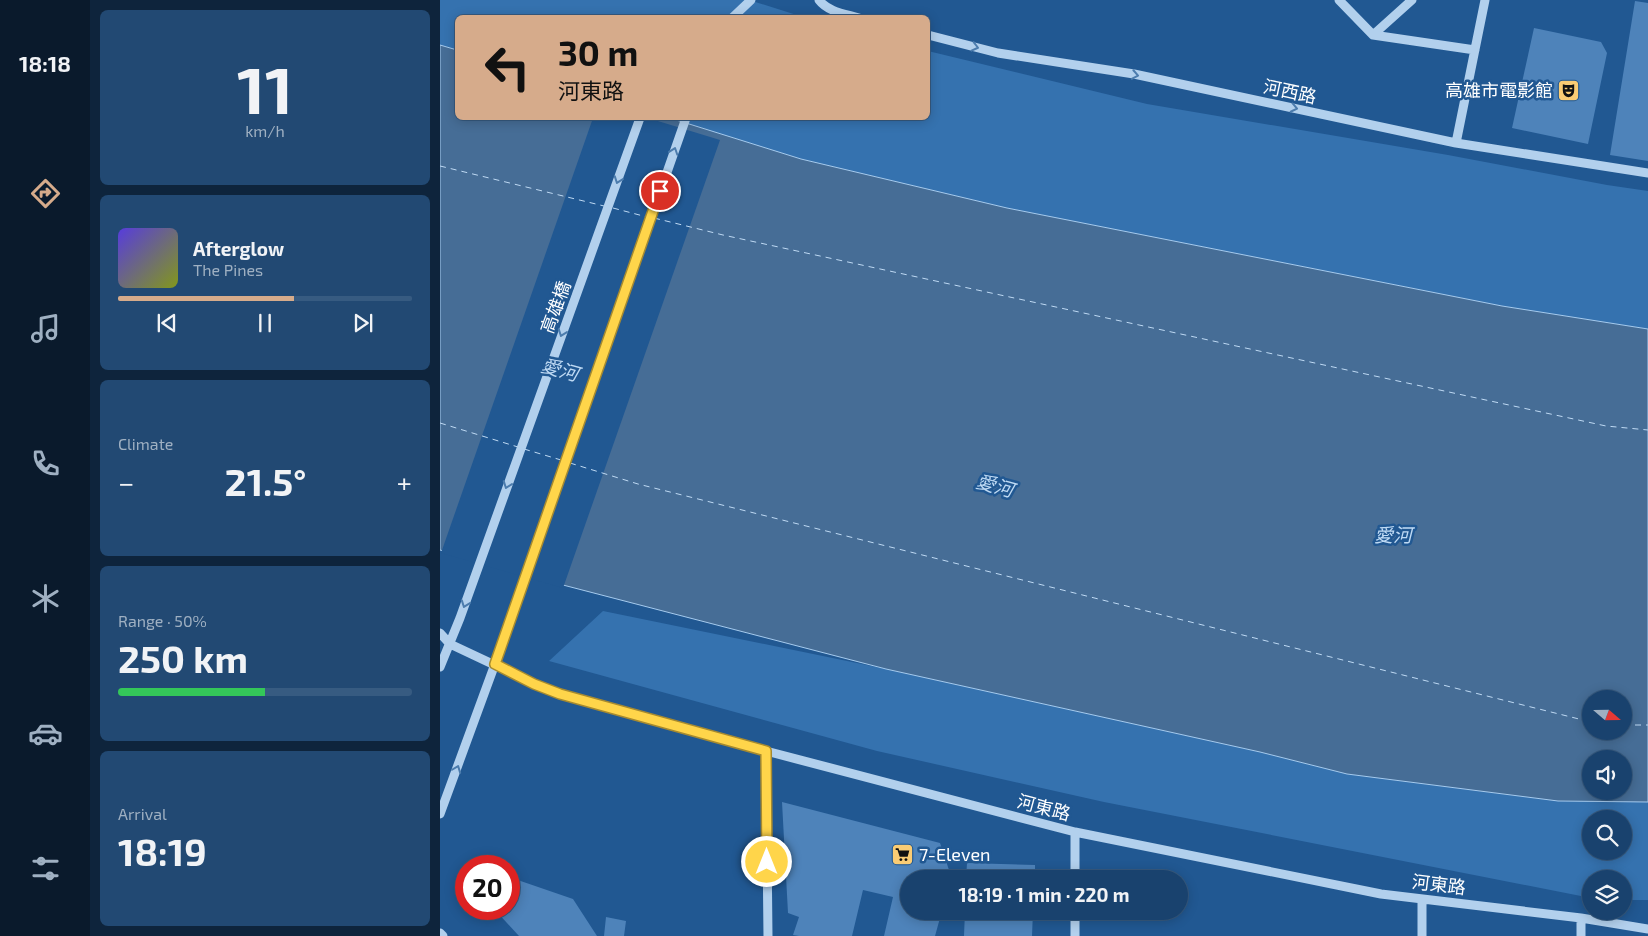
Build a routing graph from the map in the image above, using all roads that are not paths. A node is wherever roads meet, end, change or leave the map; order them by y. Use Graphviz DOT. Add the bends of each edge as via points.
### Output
graph roads {
  1 [pos="751,0"];
  2 [pos="819,0"];
  3 [pos="1340,0"];
  4 [pos="1412,0"];
  5 [pos="1485,0"];
  6 [pos="735,15"];
  7 [pos="848,15"];
  8 [pos="1373,35"];
  9 [pos="930,36"];
  10 [pos="1475,50"];
  11 [pos="639,120"];
  12 [pos="685,120"];
  13 [pos="1456,143"];
  14 [pos="1648,173"];
  15 [pos="440,634"];
  16 [pos="445,644"];
  17 [pos="495,664"];
  18 [pos="440,667"];
  19 [pos="766,751"];
  20 [pos="440,814"];
  21 [pos="1075,832"];
  22 [pos="1075,870"];
  23 [pos="1422,899"];
  24 [pos="1581,918"];
  25 [pos="1075,920"];
  26 [pos="1648,929"];
  27 [pos="440,933"];
  28 [pos="443,936"];
  29 [pos="768,936"];
  30 [pos="1075,936"];
  31 [pos="1422,936"];
  32 [pos="1581,936"];
  1 -- 6 [label="street"];
  2 -- 7 [label="street" via="822,5"];
  3 -- 8 [label="street"];
  4 -- 8 [label="street"];
  5 -- 10 [label="street"];
  8 -- 10 [label="street"];
  9 -- 13 [label="street, 河西路, one-way" via="998,53 1134,74"];
  10 -- 13 [label="street"];
  11 -- 16 [label="street, 高雄橋, one-way" via="479,563"];
  17 -- 12 [label="street, one-way"];
  13 -- 14 [label="street, 河西路"];
  15 -- 16 [label="street"];
  16 -- 17 [label="street, 河東路"];
  16 -- 18 [label="street, 高雄橋"];
  17 -- 19 [label="street, 河東路" via="560,694"];
  20 -- 17 [label="street, one-way"];
  19 -- 21 [label="street, 河東路"];
  19 -- 29 [label="street"];
  21 -- 22 [label="street"];
  21 -- 23 [label="street, 河東路" via="1381,894"];
  23 -- 24 [label="street, 河東路"];
  23 -- 31 [label="street"];
  24 -- 26 [label="street, 河東路"];
  24 -- 32 [label="street"];
  25 -- 30 [label="street"];
  27 -- 28 [label="street"];
}
